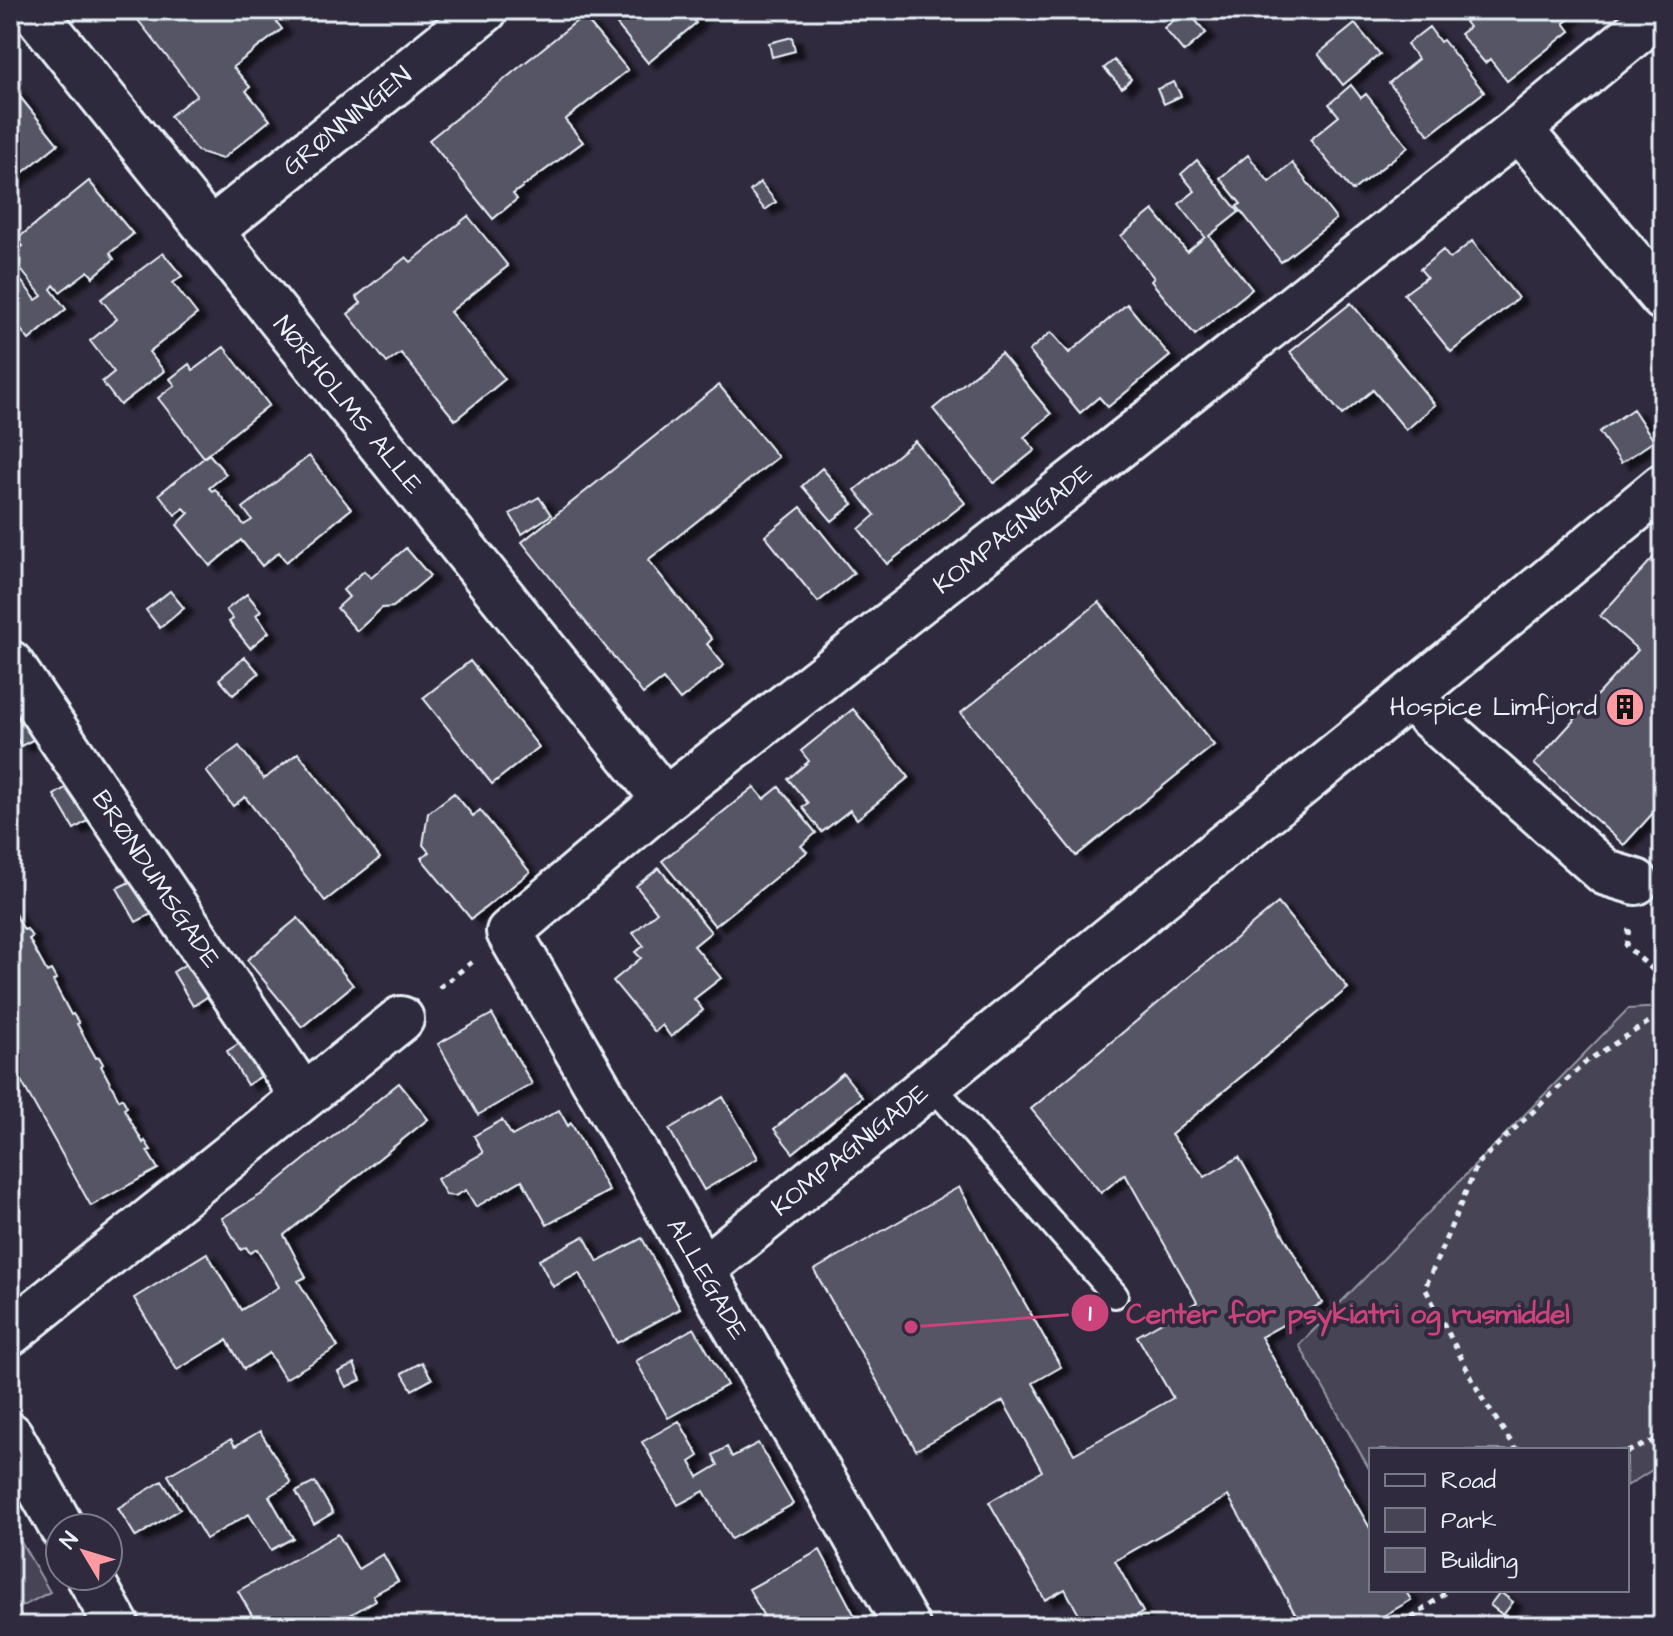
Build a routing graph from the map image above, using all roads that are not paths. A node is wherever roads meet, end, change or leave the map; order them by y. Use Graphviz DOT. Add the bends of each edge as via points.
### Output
graph roads {
  1 [pos="33,10"];
  2 [pos="485,10"];
  3 [pos="1663,10"];
  4 [pos="1519,129"];
  5 [pos="209,232"];
  6 [pos="1663,298"];
  7 [pos="1663,486"];
  8 [pos="10,663"];
  9 [pos="1408,697"];
  10 [pos="665,800"];
  11 [pos="1636,882"];
  12 [pos="509,932"];
  13 [pos="401,1019"];
  14 [pos="931,1084"];
  15 [pos="303,1096"];
  16 [pos="702,1270"];
  17 [pos="1115,1295"];
  18 [pos="10,1333"];
  19 [pos="10,1435"];
  20 [pos="53,1512"];
  21 [pos="98,1592"];
  22 [pos="117,1626"];
  23 [pos="907,1626"];
  1 -- 5 [label="street, NØRHOLMS ALLE"];
  2 -- 5 [label="street, GRØNNINGEN"];
  3 -- 4 [label="street, KOMPAGNIGADE"];
  4 -- 6 [label="street"];
  4 -- 10 [label="street, KOMPAGNIGADE"];
  5 -- 10 [label="street, NØRHOLMS ALLE"];
  7 -- 9 [label="street, KOMPAGNIGADE"];
  8 -- 15 [label="street, BRØNDUMSGADE"];
  9 -- 11 [label="street" via="1606,873"];
  9 -- 14 [label="street, KOMPAGNIGADE"];
  10 -- 12 [label="street, KOMPAGNIGADE"];
  12 -- 16 [label="street, ALLEGADE"];
  13 -- 15 [label="street"];
  14 -- 16 [label="street, KOMPAGNIGADE"];
  14 -- 17 [label="lane"];
  15 -- 18 [label="street"];
  16 -- 23 [label="street, ALLEGADE"];
  19 -- 20 [label="street"];
  21 -- 22 [label="street"];
}
